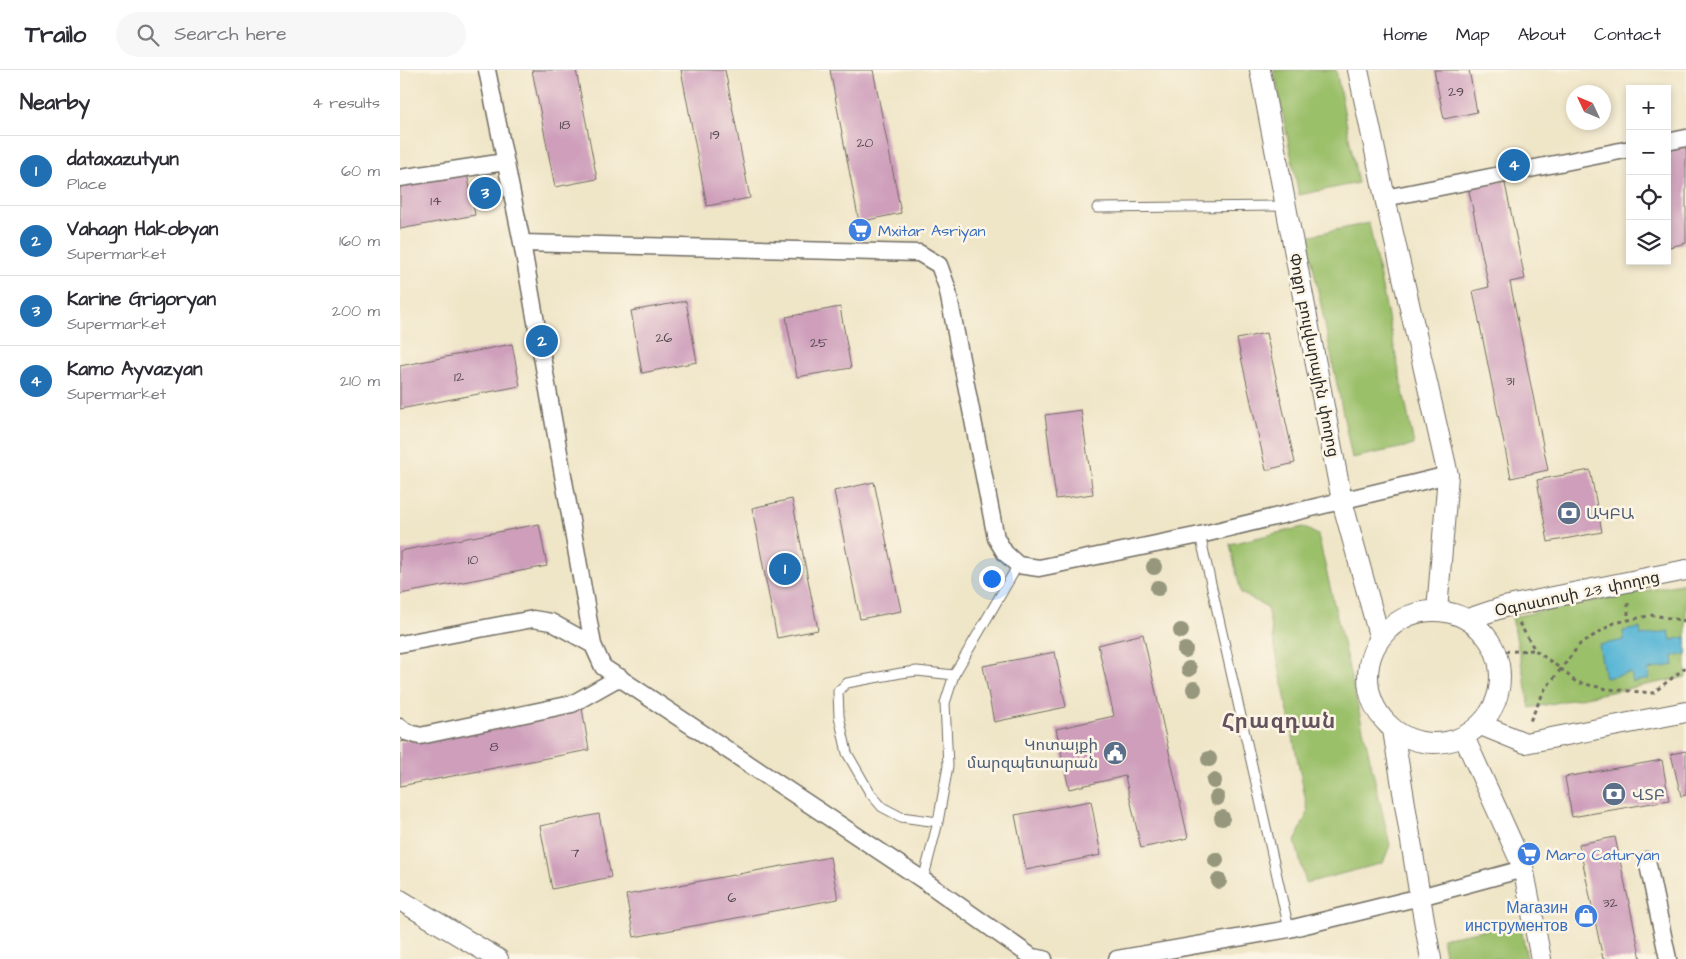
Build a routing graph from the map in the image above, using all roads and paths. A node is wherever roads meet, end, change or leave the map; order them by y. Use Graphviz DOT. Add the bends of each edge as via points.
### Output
graph roads {
  1 [pos="487,70"];
  2 [pos="1260,70"];
  3 [pos="1358,70"];
  4 [pos="1686,138"];
  5 [pos="1671,141"];
  6 [pos="1626,150"];
  7 [pos="505,162"];
  8 [pos="400,178"];
  9 [pos="1385,198"];
  10 [pos="1286,206"];
  11 [pos="1098,208"];
  12 [pos="522,243"];
  13 [pos="1448,475"];
  14 [pos="1342,501"];
  15 [pos="1200,535"];
  16 [pos="1018,565"];
  17 [pos="1686,570"];
  18 [pos="1628,602"];
  19 [pos="1436,610"];
  20 [pos="1468,618"];
  21 [pos="1628,620"];
  22 [pos="1686,622"];
  23 [pos="1519,623"];
  24 [pos="1380,638"];
  25 [pos="400,644"];
  26 [pos="593,645"];
  27 [pos="1534,650"];
  28 [pos="1497,652"];
  29 [pos="1685,668"];
  30 [pos="1560,669"];
  31 [pos="1686,673"];
  32 [pos="954,675"];
  33 [pos="620,677"];
  34 [pos="1686,712"];
  35 [pos="1481,725"];
  36 [pos="400,727"];
  37 [pos="1527,728"];
  38 [pos="1393,730"];
  39 [pos="1464,737"];
  40 [pos="938,822"];
  41 [pos="1647,860"];
  42 [pos="1523,869"];
  43 [pos="923,880"];
  44 [pos="1420,897"];
  45 [pos="400,900"];
  46 [pos="1289,929"];
  47 [pos="498,959"];
  48 [pos="1044,959"];
  49 [pos="1118,959"];
  50 [pos="1431,959"];
  51 [pos="1541,959"];
  52 [pos="1668,959"];
  1 -- 7 [label="street"];
  2 -- 10 [label="street, Փոքր բուլվարային փողոց"];
  3 -- 9 [label="street"];
  4 -- 5 [label="street"];
  6 -- 9 [label="street"];
  7 -- 8 [label="street"];
  7 -- 12 [label="street"];
  9 -- 13 [label="street"];
  10 -- 11 [label="lane"];
  10 -- 14 [label="street, Փոքր բուլվարային փողոց"];
  12 -- 16 [label="street" via="919,253 939,265 947,287 996,538"];
  12 -- 26 [label="street"];
  13 -- 14 [label="street"];
  13 -- 19 [label="street"];
  14 -- 15 [label="street"];
  14 -- 24 [label="street, Փոքր բուլվարային փողոց"];
  15 -- 16 [label="street" via="1038,568"];
  15 -- 46 [label="lane"];
  16 -- 32 [label="lane"];
  17 -- 20 [label="street, Օգոստոսի 23 փողոց" via="1504,607"];
  18 -- 21 [label="path"];
  19 -- 20 [label="street"];
  19 -- 24 [label="street" via="1405,617"];
  20 -- 28 [label="street"];
  21 -- 22 [label="path" via="1653,614"];
  21 -- 30 [label="path" via="1614,623 1580,644"];
  23 -- 27 [label="path"];
  24 -- 38 [label="street" via="1369,662 1368,687 1376,711"];
  25 -- 26 [label="street" via="533,619 551,622"];
  26 -- 33 [label="street" via="603,667"];
  27 -- 28 [label="path"];
  27 -- 30 [label="path"];
  28 -- 35 [label="street" via="1501,678 1496,704"];
  29 -- 30 [label="path" via="1653,693 1607,689 1576,682"];
  29 -- 31 [label="path"];
  30 -- 37 [label="path" via="1545,689"];
  32 -- 40 [label="lane" via="945,703 948,766"];
  32 -- 40 [label="lane" via="917,671 900,673 847,683 838,691 839,716 847,753 870,793 882,807 901,817"];
  33 -- 36 [label="street" via="572,704 420,736"];
  33 -- 43 [label="street"];
  34 -- 35 [label="street" via="1525,743"];
  35 -- 39 [label="street"];
  38 -- 39 [label="street" via="1410,740 1428,744"];
  38 -- 44 [label="street"];
  39 -- 42 [label="street"];
  40 -- 43 [label="lane"];
  41 -- 52 [label="street"];
  42 -- 44 [label="street"];
  42 -- 51 [label="street"];
  43 -- 48 [label="street" via="1032,957"];
  44 -- 46 [label="street"];
  44 -- 50 [label="street"];
  45 -- 47 [label="street"];
  46 -- 49 [label="street"];
}
